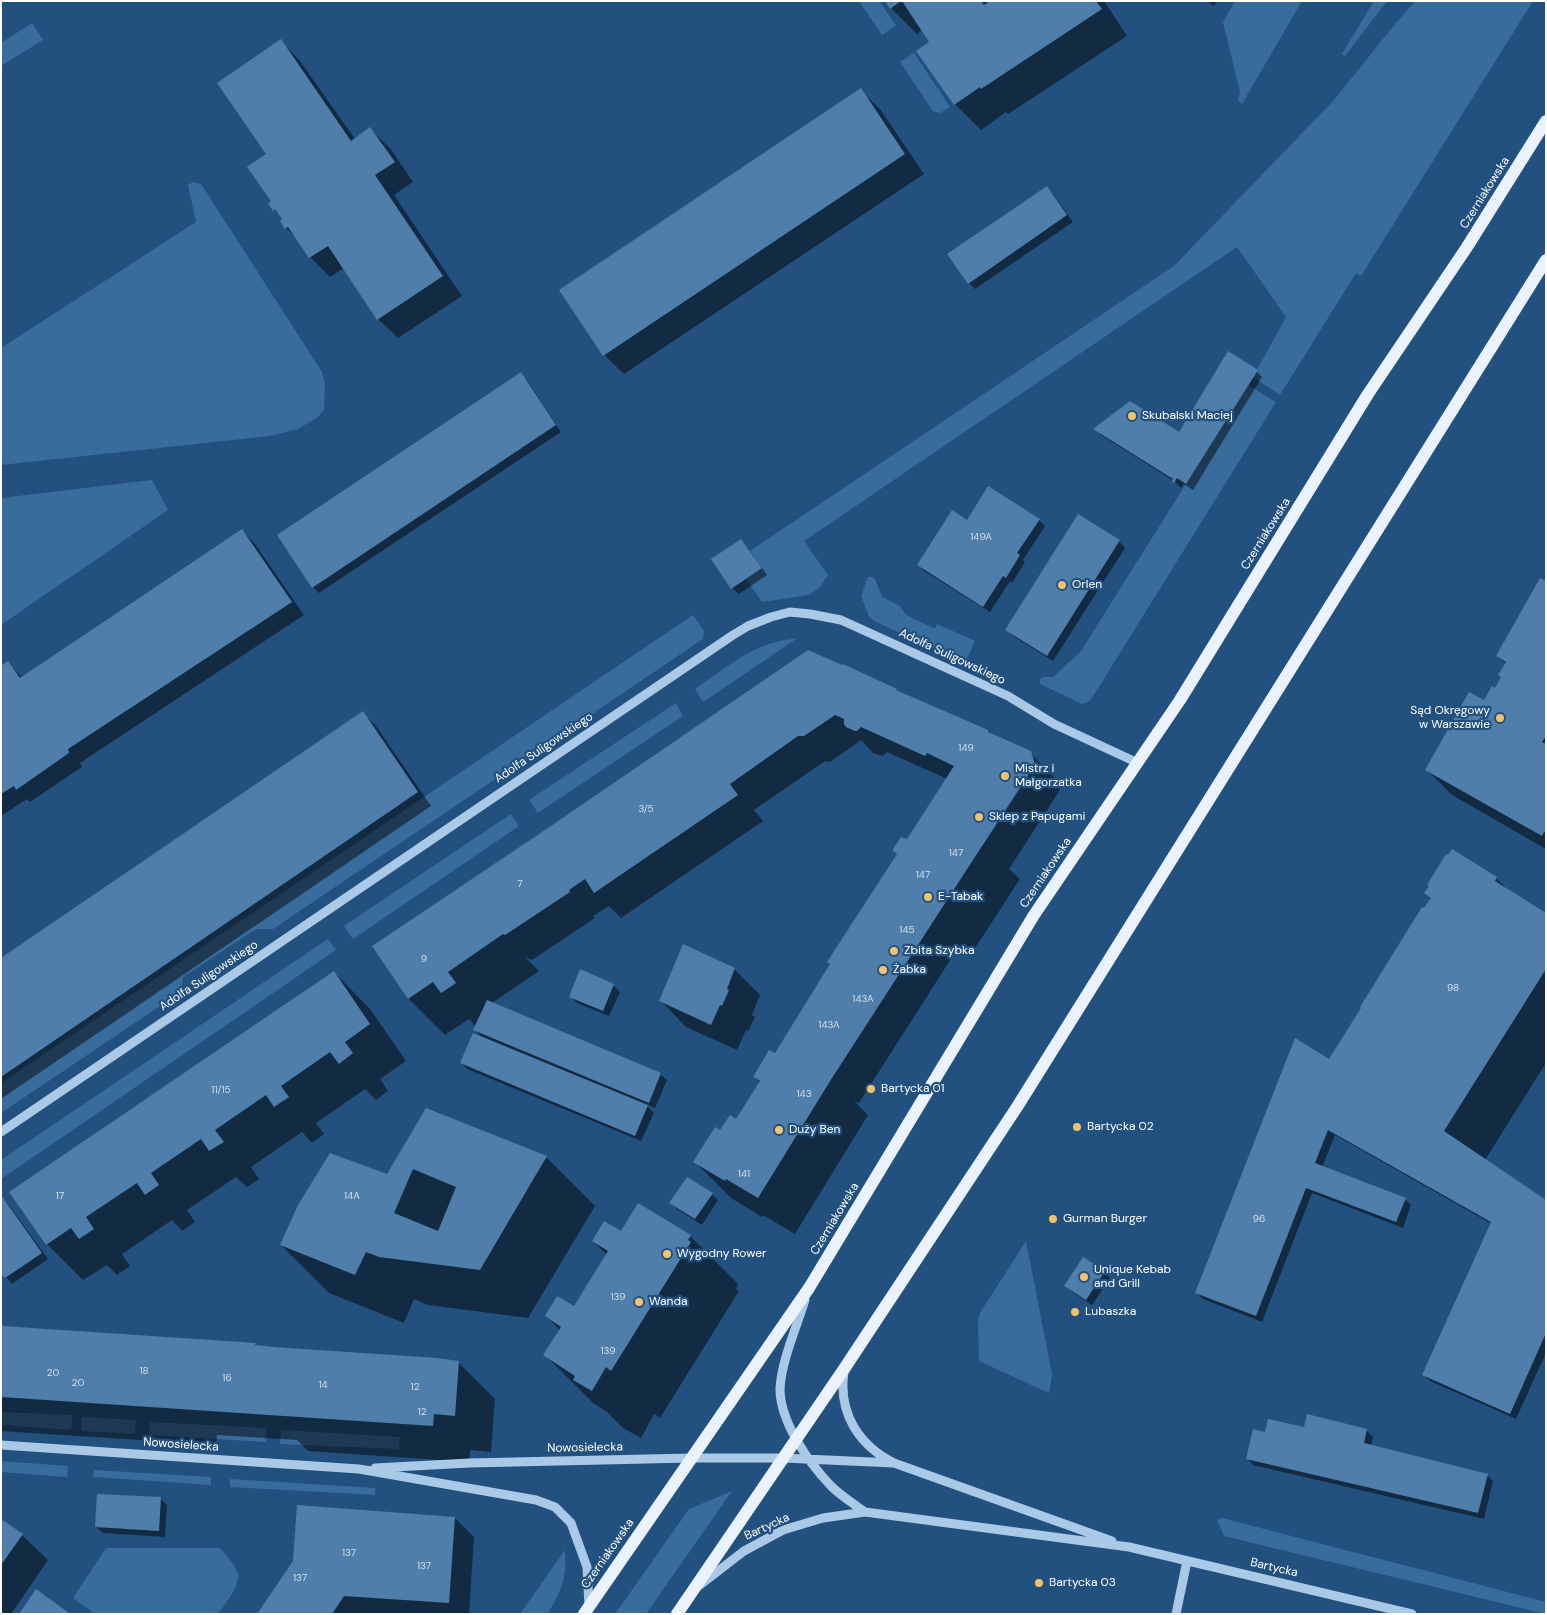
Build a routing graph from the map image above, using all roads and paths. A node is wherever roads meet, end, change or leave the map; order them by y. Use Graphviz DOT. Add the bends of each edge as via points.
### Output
graph roads {
  1 [pos="1546,121"];
  2 [pos="1546,260"];
  3 [pos="1138,763"];
  4 [pos="1,1132"];
  5 [pos="809,1288"];
  6 [pos="844,1369"];
  7 [pos="797,1439"];
  8 [pos="1,1445"];
  9 [pos="691,1458"];
  10 [pos="783,1458"];
  11 [pos="808,1459"];
  12 [pos="894,1463"];
  13 [pos="360,1469"];
  14 [pos="864,1512"];
  15 [pos="1129,1547"];
  16 [pos="1187,1561"];
  17 [pos="692,1592"];
  18 [pos="586,1610"];
  19 [pos="677,1614"];
  20 [pos="1176,1614"];
  21 [pos="1412,1614"];
  1 -- 3 [label="main road, Czerniakowska" via="1467,247 1368,394"];
  2 -- 6 [label="main road" via="1016,1107"];
  3 -- 4 [label="street, Adolfa Suligowskiego" via="1054,724 1008,696 841,620 790,612 771,617 733,635"];
  3 -- 5 [label="main road, Czerniakowska" via="1034,915"];
  5 -- 7 [label="street" via="783,1369 780,1390 783,1413"];
  5 -- 9 [label="main road, Czerniakowska"];
  6 -- 7 [label="main road"];
  6 -- 12 [label="street, Bartycka" via="842,1386 851,1423 871,1449"];
  7 -- 10 [label="main road"];
  7 -- 11 [label="street"];
  8 -- 13 [label="street, Nowosielecka"];
  9 -- 10 [label="street, Bartycka"];
  9 -- 13 [label="street, Nowosielecka"];
  9 -- 18 [label="main road, Czerniakowska"];
  10 -- 11 [label="street, Bartycka"];
  10 -- 17 [label="main road"];
  11 -- 12 [label="street, Bartycka"];
  11 -- 14 [label="street" via="832,1487"];
  12 -- 15 [label="street, Bartycka"];
  13 -- 18 [label="street, Nowosielecka" via="536,1500 555,1507 570,1523 587,1567"];
  14 -- 15 [label="street, Bartycka"];
  14 -- 17 [label="street, Bartycka" via="823,1518 783,1530 744,1551"];
  15 -- 16 [label="street, Bartycka"];
  16 -- 20 [label="street"];
  16 -- 21 [label="street, Bartycka"];
  17 -- 19 [label="main road"];
}
